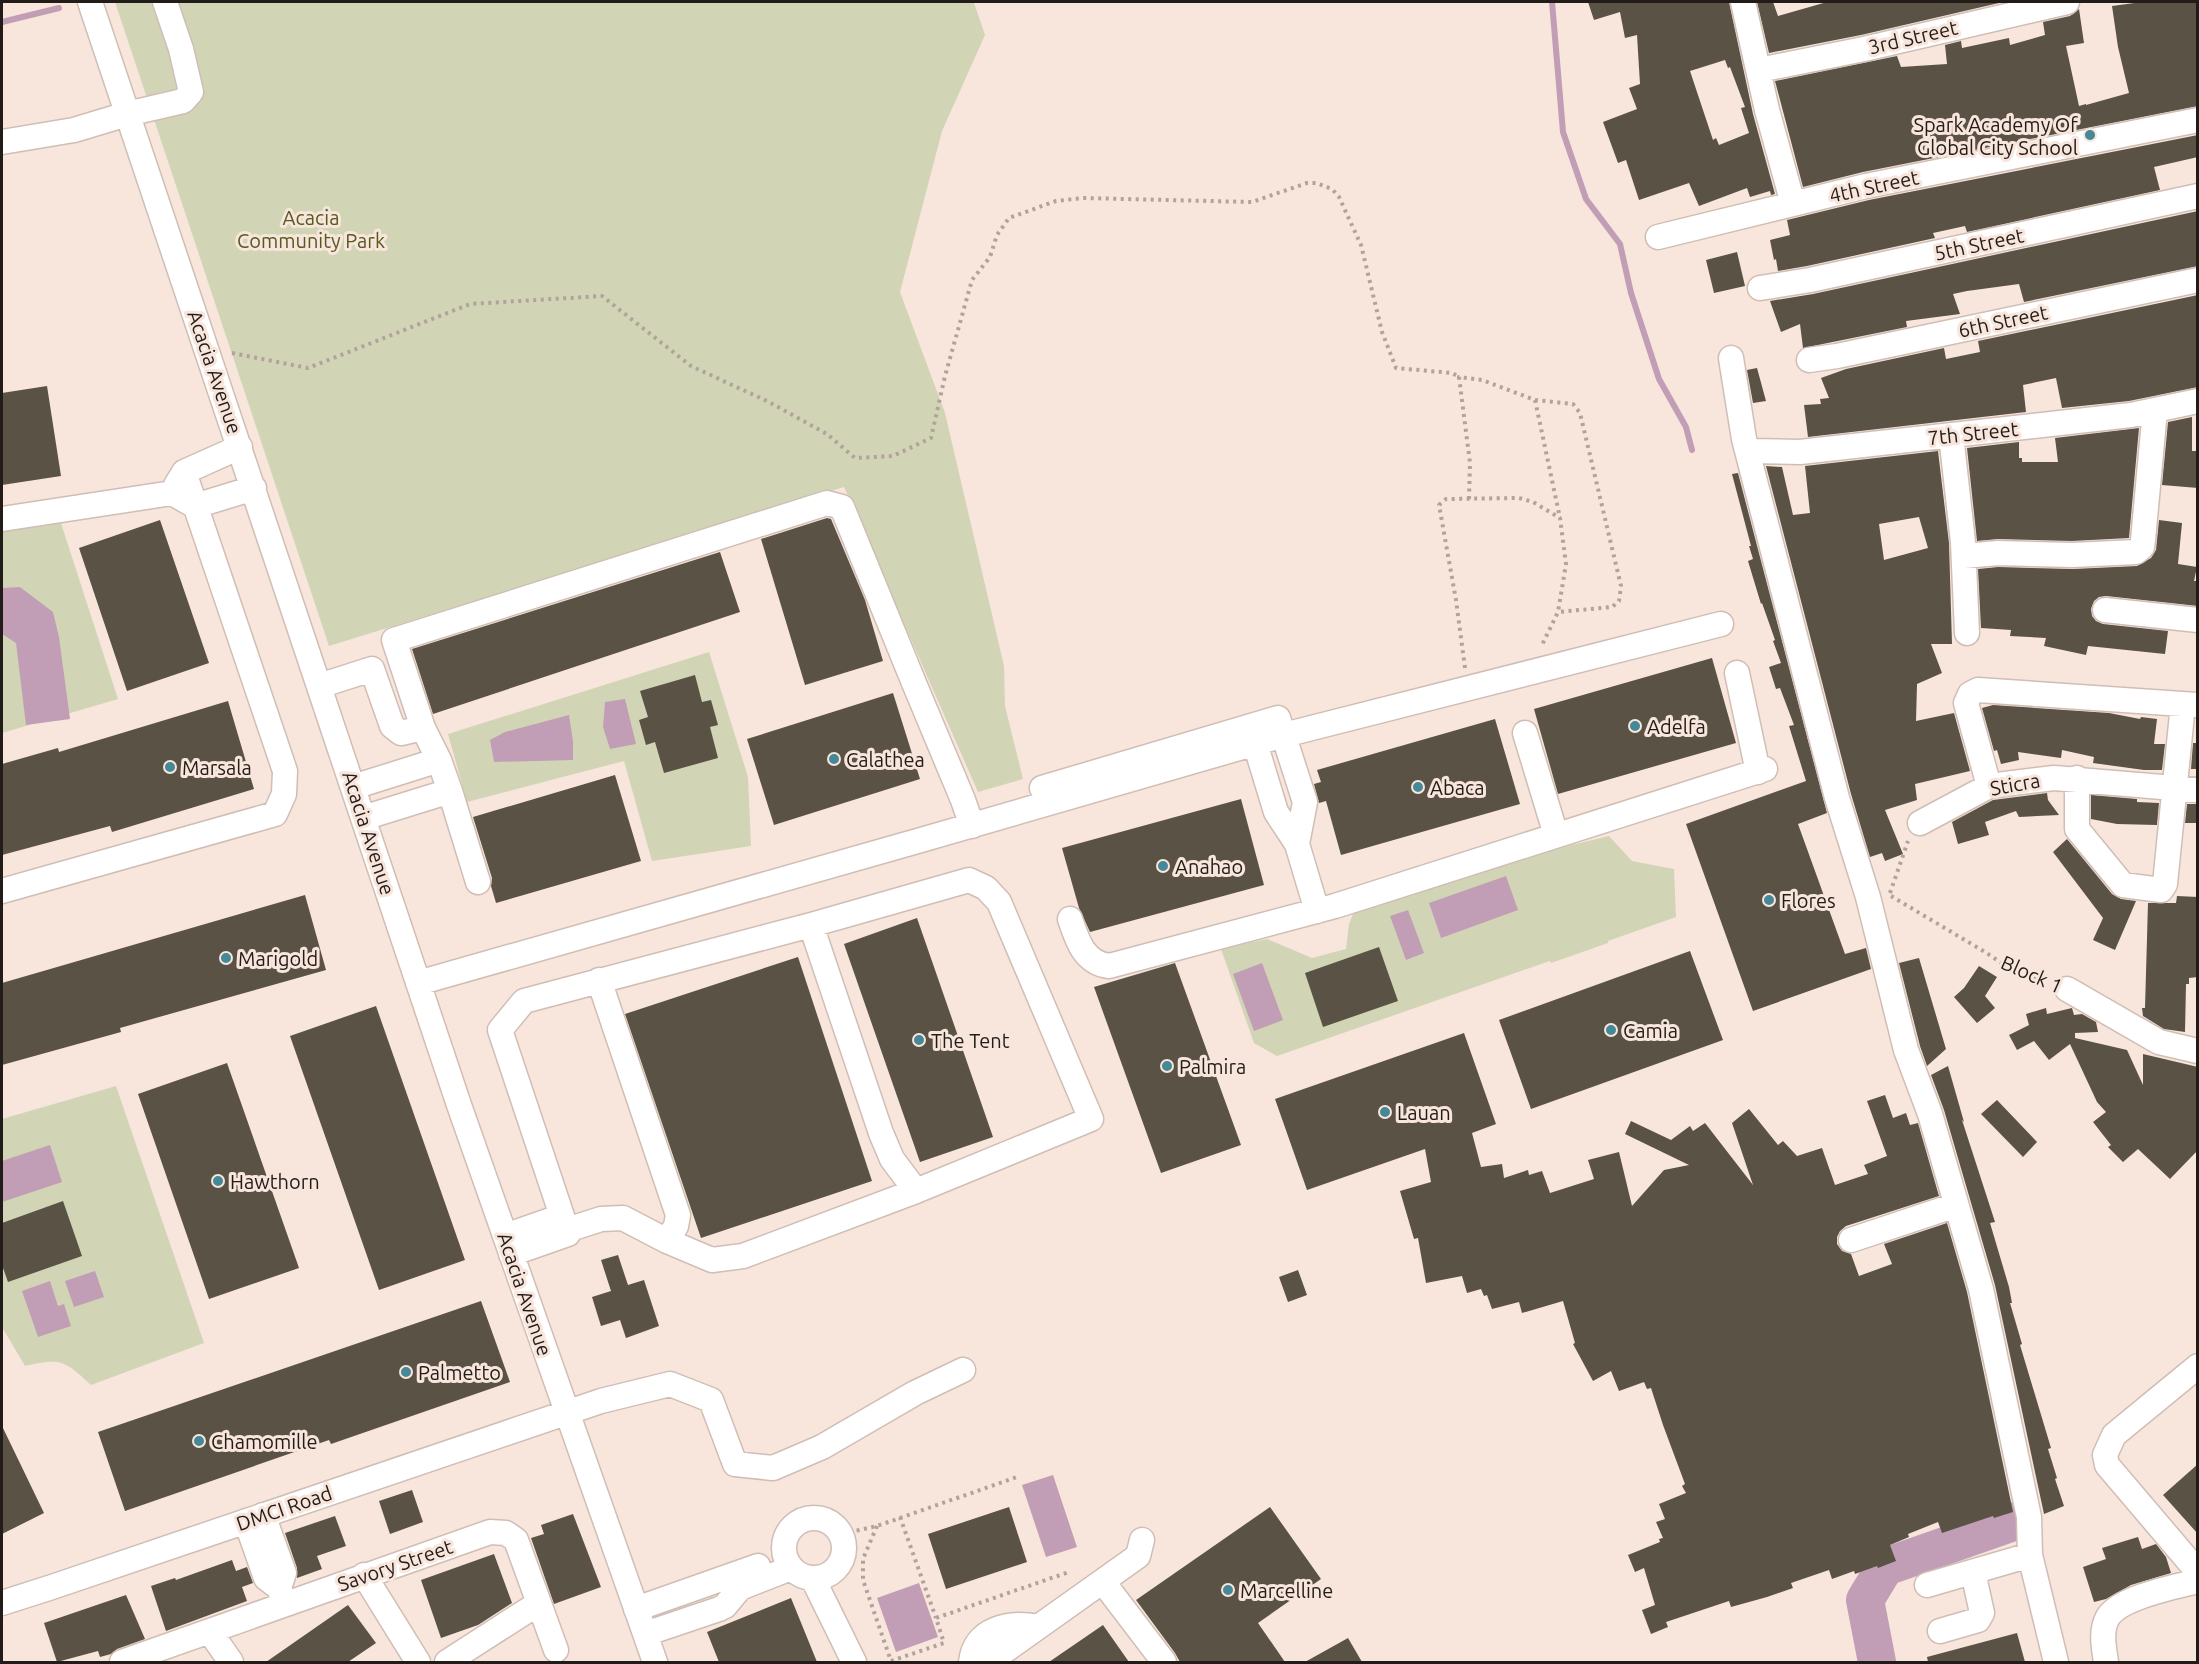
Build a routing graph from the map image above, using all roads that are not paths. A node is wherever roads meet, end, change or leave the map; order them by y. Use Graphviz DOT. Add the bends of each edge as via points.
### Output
graph roads {
  1 [pos="90,2"];
  2 [pos="165,2"];
  3 [pos="1743,2"];
  4 [pos="2067,2"];
  5 [pos="1759,70"];
  6 [pos="127,114"];
  7 [pos="2198,120"];
  8 [pos="2,142"];
  9 [pos="2198,196"];
  10 [pos="1794,204"];
  11 [pos="1658,237"];
  12 [pos="2198,280"];
  13 [pos="1760,288"];
  14 [pos="1731,358"];
  15 [pos="1809,360"];
  16 [pos="2198,401"];
  17 [pos="2155,410"];
  18 [pos="1951,435"];
  19 [pos="1748,451"];
  20 [pos="230,452"];
  21 [pos="184,472"];
  22 [pos="243,491"];
  23 [pos="172,493"];
  24 [pos="195,506"];
  25 [pos="2,519"];
  26 [pos="1964,556"];
  27 [pos="2105,610"];
  28 [pos="2198,620"];
  29 [pos="1721,624"];
  30 [pos="1967,633"];
  31 [pos="1737,673"];
  32 [pos="319,686"];
  33 [pos="2190,705"];
  34 [pos="423,728"];
  35 [pos="1525,734"];
  36 [pos="1284,735"];
  37 [pos="1255,743"];
  38 [pos="439,760"];
  39 [pos="2077,778"];
  40 [pos="1989,786"];
  41 [pos="353,787"];
  42 [pos="2186,790"];
  43 [pos="450,791"];
  44 [pos="363,818"];
  45 [pos="969,818"];
  46 [pos="1920,823"];
  47 [pos="1556,835"];
  48 [pos="1297,844"];
  49 [pos="478,882"];
  50 [pos="2,891"];
  51 [pos="1317,911"];
  52 [pos="1070,919"];
  53 [pos="811,925"];
  54 [pos="416,976"];
  55 [pos="599,980"];
  56 [pos="2067,989"];
  57 [pos="2198,1051"];
  58 [pos="916,1191"];
  59 [pos="1956,1205"];
  60 [pos="566,1227"];
  61 [pos="1851,1240"];
  62 [pos="668,1241"];
  63 [pos="508,1245"];
  64 [pos="2198,1366"];
  65 [pos="963,1370"];
  66 [pos="566,1413"];
  67 [pos="255,1518"];
  68 [pos="1142,1540"];
  69 [pos="2030,1555"];
  70 [pos="788,1562"];
  71 [pos="1973,1572"];
  72 [pos="2198,1572"];
  73 [pos="364,1575"];
  74 [pos="813,1579"];
  75 [pos="2198,1581"];
  76 [pos="1103,1582"];
  77 [pos="1927,1585"];
  78 [pos="686,1591"];
  79 [pos="282,1596"];
  80 [pos="2,1603"];
  81 [pos="539,1603"];
  82 [pos="636,1609"];
  83 [pos="696,1616"];
  84 [pos="1038,1627"];
  85 [pos="1940,1631"];
  86 [pos="210,1632"];
  87 [pos="645,1634"];
  88 [pos="556,1650"];
  89 [pos="123,1662"];
  90 [pos="231,1662"];
  91 [pos="418,1662"];
  92 [pos="447,1662"];
  93 [pos="655,1662"];
  94 [pos="854,1662"];
  95 [pos="971,1662"];
  96 [pos="989,1662"];
  97 [pos="1164,1662"];
  98 [pos="2056,1662"];
  99 [pos="2106,1662"];
  1 -- 6 [label="street, Acacia Avenue"];
  2 -- 6 [label="street" via="191,93 183,101"];
  3 -- 5 [label="street"];
  4 -- 5 [label="street, 3rd Street"];
  5 -- 10 [label="street"];
  6 -- 8 [label="street" via="74,130"];
  6 -- 20 [label="street, Acacia Avenue"];
  7 -- 10 [label="street, 4th Street"];
  9 -- 13 [label="street, 5th Street"];
  10 -- 11 [label="street, 4th Street"];
  12 -- 15 [label="street, 6th Street"];
  14 -- 19 [label="street"];
  16 -- 17 [label="street, 7th Street"];
  17 -- 18 [label="street, 7th Street"];
  17 -- 26 [label="street" via="2143,540 2136,552"];
  18 -- 19 [label="street, 7th Street" via="1800,452"];
  18 -- 26 [label="street"];
  19 -- 59 [label="street" via="1906,1050 1930,1113"];
  20 -- 21 [label="street"];
  20 -- 22 [label="street, Acacia Avenue"];
  21 -- 23 [label="street"];
  21 -- 24 [label="street"];
  22 -- 24 [label="street"];
  22 -- 32 [label="street, Acacia Avenue"];
  23 -- 24 [label="street"];
  23 -- 25 [label="street"];
  24 -- 50 [label="street" via="285,771 285,794 275,814"];
  26 -- 30 [label="street"];
  27 -- 28 [label="street"];
  29 -- 36 [label="street"];
  31 -- 47 [label="street" via="1762,770"];
  32 -- 34 [label="street" via="372,669 392,726 402,733"];
  32 -- 41 [label="street, Acacia Avenue"];
  33 -- 40 [label="street" via="1978,690 1970,694 1966,703"];
  33 -- 42 [label="street"];
  34 -- 38 [label="street"];
  34 -- 45 [label="street" via="394,640 828,503 843,507"];
  35 -- 47 [label="street"];
  36 -- 37 [label="street"];
  36 -- 45 [label="street" via="1278,718"];
  36 -- 48 [label="street" via="1305,802"];
  37 -- 45 [label="street"];
  37 -- 48 [label="street" via="1276,812"];
  38 -- 41 [label="street"];
  38 -- 43 [label="street"];
  39 -- 40 [label="street, Sticra"];
  39 -- 42 [label="street, Sticra"];
  39 -- 42 [label="street" via="2077,829 2123,885 2155,890 2161,890 2165,884"];
  40 -- 46 [label="street, Sticra"];
  41 -- 44 [label="street, Acacia Avenue"];
  43 -- 44 [label="street"];
  43 -- 49 [label="street"];
  44 -- 54 [label="street, Acacia Avenue"];
  45 -- 54 [label="street"];
  47 -- 51 [label="street"];
  48 -- 51 [label="street"];
  51 -- 52 [label="street" via="1109,966 1088,957"];
  53 -- 55 [label="street"];
  53 -- 58 [label="street" via="881,1133 892,1159"];
  53 -- 58 [label="street" via="969,880 986,888 999,902 1091,1119"];
  54 -- 63 [label="street, Acacia Avenue"];
  55 -- 60 [label="street" via="524,1001 500,1030"];
  55 -- 62 [label="street" via="678,1215"];
  56 -- 57 [label="street, Block 1" via="2159,1042"];
  58 -- 62 [label="street" via="742,1256 712,1260"];
  59 -- 61 [label="street"];
  59 -- 69 [label="street" via="1995,1349 2029,1517"];
  60 -- 62 [label="street" via="623,1218"];
  60 -- 63 [label="street"];
  63 -- 66 [label="street, Acacia Avenue"];
  64 -- 72 [label="street" via="2114,1436 2105,1455 2106,1465"];
  65 -- 66 [label="street, DMCI Road" via="915,1392 822,1447 773,1468 735,1464 711,1400 670,1384"];
  66 -- 67 [label="street, DMCI Road"];
  66 -- 82 [label="street, Acacia Avenue"];
  67 -- 79 [label="street" via="266,1549 284,1573"];
  67 -- 80 [label="street, DMCI Road"];
  68 -- 76 [label="street" via="1138,1556"];
  69 -- 71 [label="street"];
  69 -- 98 [label="street"];
  70 -- 74 [label="street" via="801,1576"];
  70 -- 74 [label="street" via="784,1545 793,1526 814,1517 835,1525 845,1546 843,1559 837,1569"];
  70 -- 78 [label="street"];
  70 -- 83 [label="street" via="740,1588 725,1606"];
  71 -- 77 [label="street"];
  71 -- 85 [label="street" via="1982,1613 1978,1620"];
  73 -- 79 [label="street, Savory Street"];
  73 -- 81 [label="street, Savory Street" via="490,1532 506,1533 516,1540"];
  73 -- 91 [label="street"];
  74 -- 94 [label="street"];
  75 -- 99 [label="street" via="2139,1598 2108,1617 2103,1635"];
  76 -- 84 [label="street"];
  76 -- 97 [label="street"];
  78 -- 82 [label="street"];
  78 -- 83 [label="street"];
  79 -- 86 [label="street, Savory Street"];
  81 -- 88 [label="street"];
  81 -- 92 [label="street"];
  82 -- 87 [label="street, Acacia Avenue"];
  83 -- 87 [label="street"];
  84 -- 95 [label="street" via="1014,1624 995,1629 977,1645"];
  84 -- 96 [label="street"];
  86 -- 89 [label="street, Savory Street"];
  86 -- 90 [label="street"];
  87 -- 93 [label="street, Acacia Avenue"];
}
